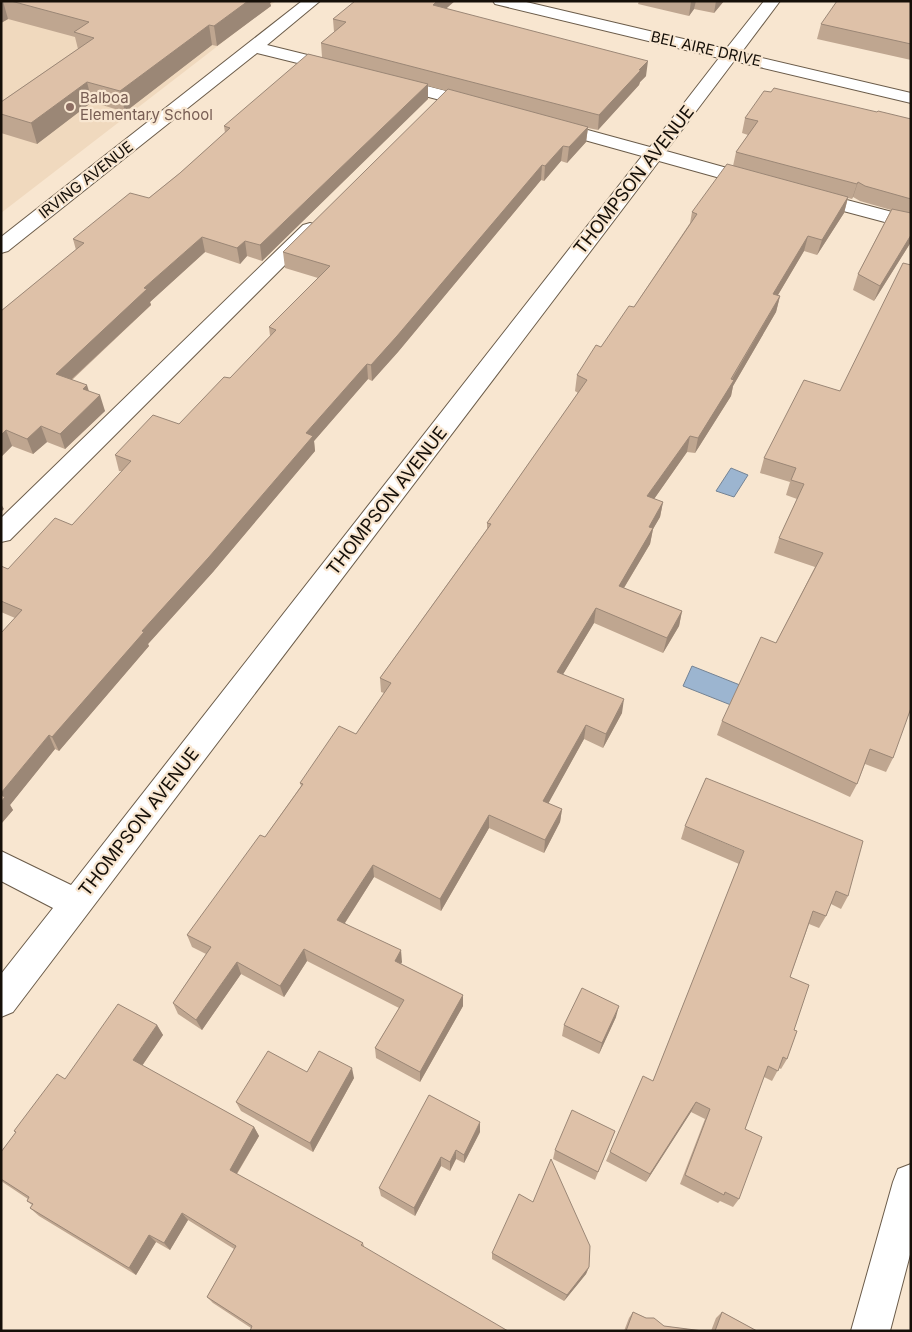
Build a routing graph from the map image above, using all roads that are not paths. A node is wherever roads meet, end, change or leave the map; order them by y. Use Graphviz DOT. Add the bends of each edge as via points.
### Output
graph roads {
  1 [pos="312,1"];
  2 [pos="501,1"];
  3 [pos="772,1"];
  4 [pos="255,47"];
  5 [pos="731,55"];
  6 [pos="358,73"];
  7 [pos="377,78"];
  8 [pos="911,98"];
  9 [pos="492,109"];
  10 [pos="530,120"];
  11 [pos="654,154"];
  12 [pos="770,186"];
  13 [pos="789,190"];
  14 [pos="325,214"];
  15 [pos="911,223"];
  16 [pos="1,247"];
  17 [pos="1,533"];
  18 [pos="1,865"];
  19 [pos="76,904"];
  20 [pos="1,1001"];
  21 [pos="911,1182"];
  22 [pos="870,1331"];
  1 -- 4 [label="street, IRVING AVENUE"];
  2 -- 5 [label="street, BEL AIRE DRIVE"];
  3 -- 5 [label="street, THOMPSON AVENUE"];
  4 -- 6 [label="street"];
  4 -- 16 [label="street, IRVING AVENUE"];
  5 -- 8 [label="street, BEL AIRE DRIVE"];
  5 -- 11 [label="street, THOMPSON AVENUE"];
  7 -- 9 [label="street" via="437,103"];
  10 -- 11 [label="street"];
  11 -- 12 [label="street"];
  11 -- 19 [label="street, THOMPSON AVENUE"];
  13 -- 15 [label="street"];
  14 -- 17 [label="street"];
  18 -- 19 [label="street"];
  19 -- 20 [label="street, THOMPSON AVENUE"];
  21 -- 22 [label="street"];
}
